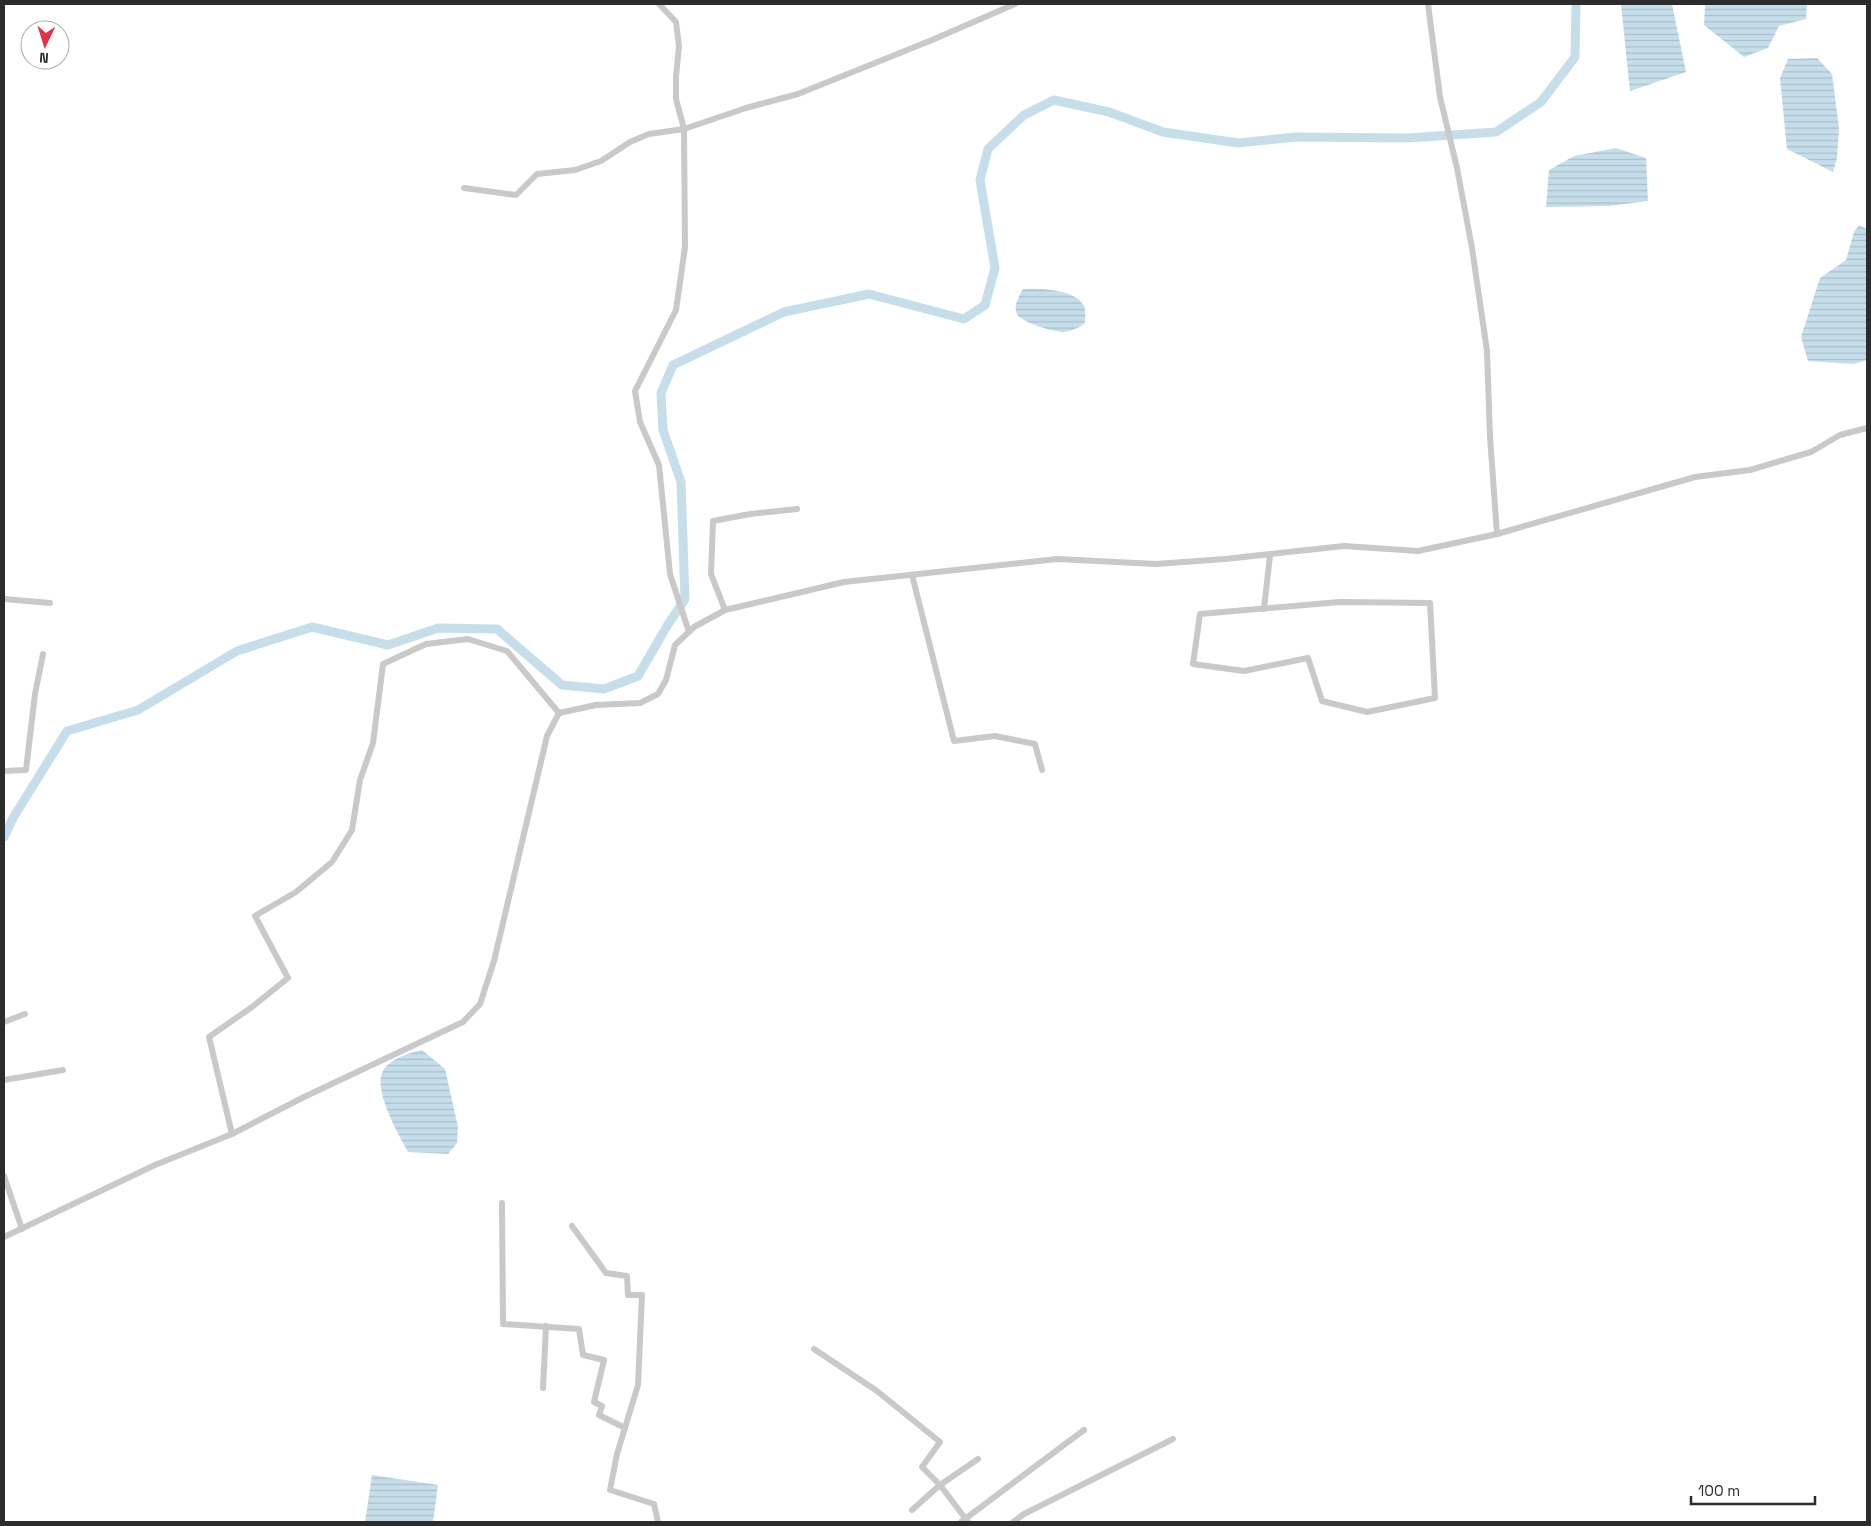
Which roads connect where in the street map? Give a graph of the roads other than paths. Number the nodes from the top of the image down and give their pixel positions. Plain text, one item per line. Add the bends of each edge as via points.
1 (659, 4) edge
2 (1015, 4) edge
3 (1428, 4) edge
4 (684, 129) junction
5 (464, 188) dead end
6 (1867, 428) edge
7 (797, 509) dead end
8 (1497, 534) junction
9 (1270, 555) junction
10 (912, 575) junction
11 (4, 599) edge
12 (50, 603) dead end
13 (1264, 608) junction
14 (725, 610) junction
15 (688, 629) junction
16 (43, 654) dead end
17 (559, 714) junction
18 (1042, 770) dead end
19 (4, 771) edge
20 (24, 1014) dead end
21 (4, 1022) edge
22 (63, 1070) dead end
23 (4, 1080) edge
24 (232, 1134) junction
25 (4, 1176) edge
26 (502, 1204) dead end
27 (572, 1226) dead end
28 (22, 1229) junction
29 (4, 1237) edge
30 (546, 1326) junction
31 (814, 1349) dead end
32 (542, 1388) dead end
33 (625, 1428) junction
34 (1084, 1430) dead end
35 (1173, 1439) dead end
36 (978, 1459) dead end
37 (940, 1485) junction
38 (912, 1510) dead end
39 (965, 1521) edge
40 (658, 1522) edge
41 (1014, 1522) edge

1 - 4 street via 676,22 679,46 676,99
2 - 4 street via 798,94
3 - 8 street via 1443,108 1472,248 1487,351
4 - 5 street via 649,134 630,142 602,161 575,170 538,174 516,195
4 - 15 street via 685,248 676,310 634,391 640,422 659,465 670,574
6 - 8 street via 1840,435 1811,452 1785,460 1750,470 1694,477
7 - 14 street via 713,521 711,574
8 - 9 street via 1418,551 1344,546
9 - 10 street via 1156,564 1057,559
9 - 13 street
10 - 14 street via 844,582
10 - 18 street via 954,740 995,736 1035,744
11 - 12 street
13 - 13 street via 1200,614 1193,664 1244,671 1308,658 1322,701 1367,712 1435,698 1430,603 1340,602
14 - 15 street
15 - 17 street via 675,645 666,680 658,694 640,703 596,705
16 - 19 street via 26,770
17 - 24 street via 547,736 494,961 480,1004 463,1022
17 - 24 street via 506,651 468,639 426,644 383,664 373,743 360,780 352,830 332,862 296,892 255,916 288,978 209,1037
20 - 21 street
22 - 23 street
24 - 28 street via 155,1165
25 - 28 street
26 - 30 street via 503,1324
27 - 33 street via 606,1273 627,1276 628,1295 642,1296 638,1385
28 - 29 street
30 - 32 street
30 - 33 street via 579,1329 583,1355 604,1360 594,1402 602,1406 599,1415
31 - 37 street via 877,1391 940,1442 922,1467
33 - 40 street via 610,1490 654,1504
34 - 39 street
35 - 41 street
36 - 37 street
37 - 38 street
37 - 39 street

